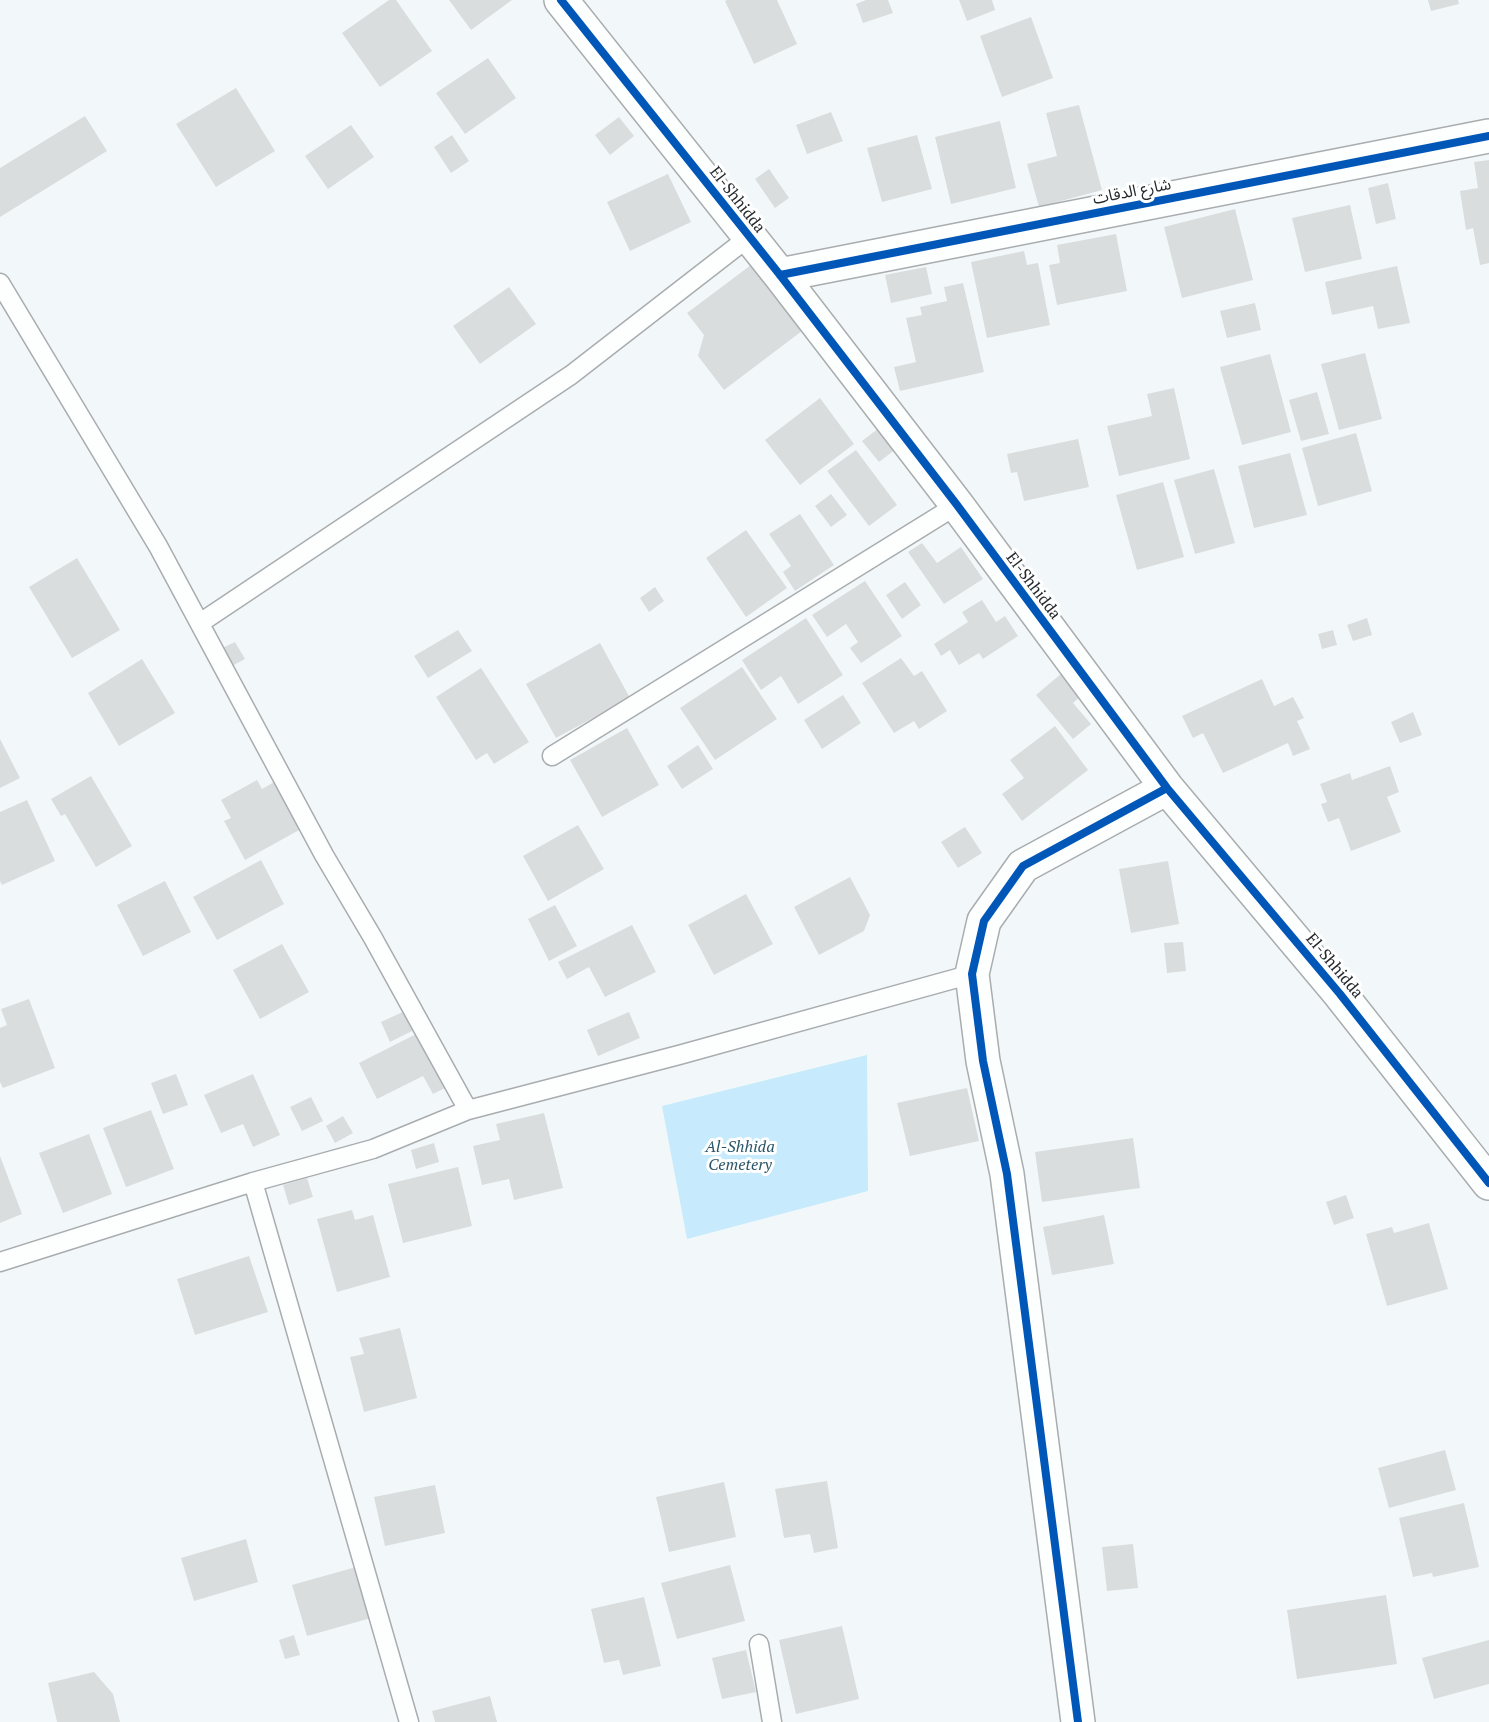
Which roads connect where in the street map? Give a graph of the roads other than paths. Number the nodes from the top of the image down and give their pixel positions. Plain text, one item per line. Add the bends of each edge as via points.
1 (561, 0) edge
2 (1489, 136) edge
3 (749, 237) junction
4 (780, 275) junction
5 (0, 283) edge
6 (957, 505) junction
7 (200, 623) junction
8 (552, 756) dead end
9 (1167, 788) junction
10 (972, 974) junction
11 (468, 1110) junction
12 (253, 1182) junction
13 (1489, 1183) edge
14 (0, 1262) edge
15 (759, 1644) dead end
16 (409, 1722) edge
17 (772, 1722) edge
18 (1078, 1722) edge

1 - 3 street, El-Shhidda
2 - 4 street, شارع الدقات
3 - 4 street, El-Shhidda
3 - 7 lane via 571,375
4 - 6 street, El-Shhidda
5 - 7 lane
6 - 8 lane
6 - 9 street, El-Shhidda
7 - 11 lane via 324,855
9 - 10 street via 1023,866 984,921
9 - 13 street, El-Shhidda via 1340,994
10 - 11 lane
10 - 18 street via 983,1062 1007,1173
11 - 12 lane via 373,1149
12 - 14 lane
12 - 16 lane
15 - 17 lane

